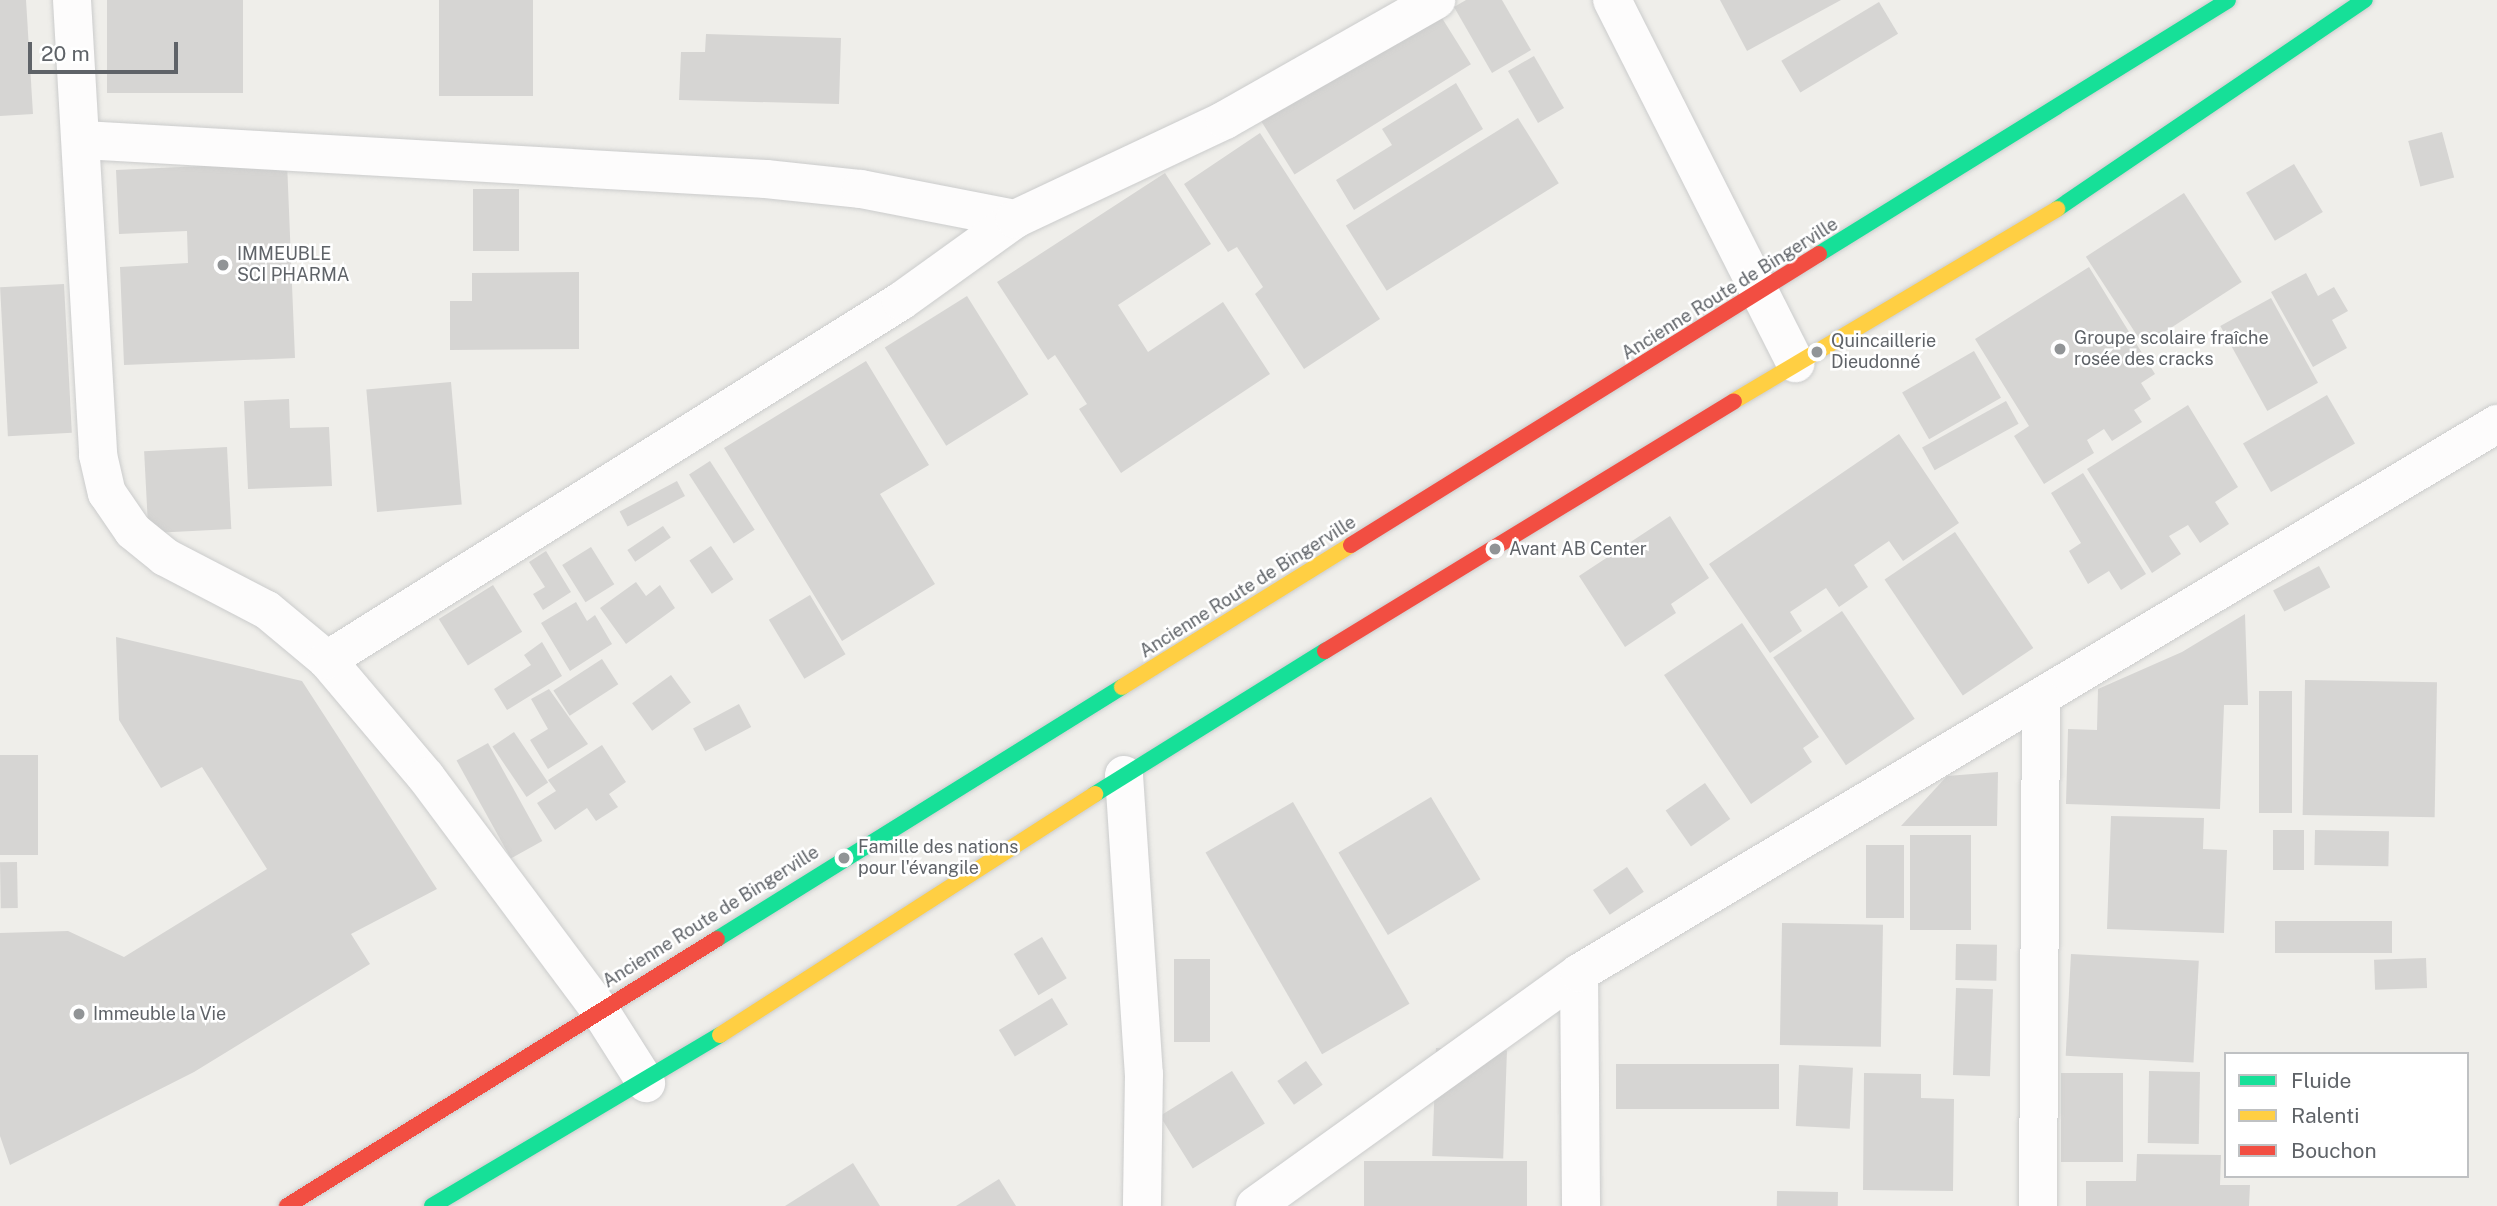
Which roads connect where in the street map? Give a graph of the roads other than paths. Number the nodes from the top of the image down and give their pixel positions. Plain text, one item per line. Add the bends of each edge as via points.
1 (72, 0) edge
2 (1436, 0) edge
3 (1612, 0) edge
4 (2228, 0) edge
5 (2365, 0) edge
6 (83, 140) junction
7 (1015, 219) junction
8 (1761, 293) junction
9 (1794, 363) junction
10 (2497, 424) edge
11 (327, 660) junction
12 (2041, 699) junction
13 (1125, 775) junction
14 (1579, 973) junction
15 (599, 1009) junction
16 (646, 1083) junction
17 (287, 1206) edge
18 (432, 1206) edge
19 (1142, 1206) edge
20 (1255, 1206) edge
21 (1581, 1206) edge
22 (2038, 1206) edge

1 - 6 street
2 - 7 street via 1225,120
3 - 8 street
4 - 8 street, Ancienne Route de Bingerville
5 - 9 street via 2027,229
6 - 7 street via 766,179 861,189
6 - 11 street via 98,455 107,494 133,531 164,557 267,610
7 - 11 street via 901,301
8 - 9 street
8 - 15 street, Ancienne Route de Bingerville
9 - 13 street
10 - 12 street
11 - 15 street via 426,777
12 - 14 street
12 - 22 street
13 - 16 street
13 - 19 street via 1144,1074
14 - 20 street
14 - 21 street
15 - 16 street
15 - 17 street, Ancienne Route de Bingerville
16 - 18 street

